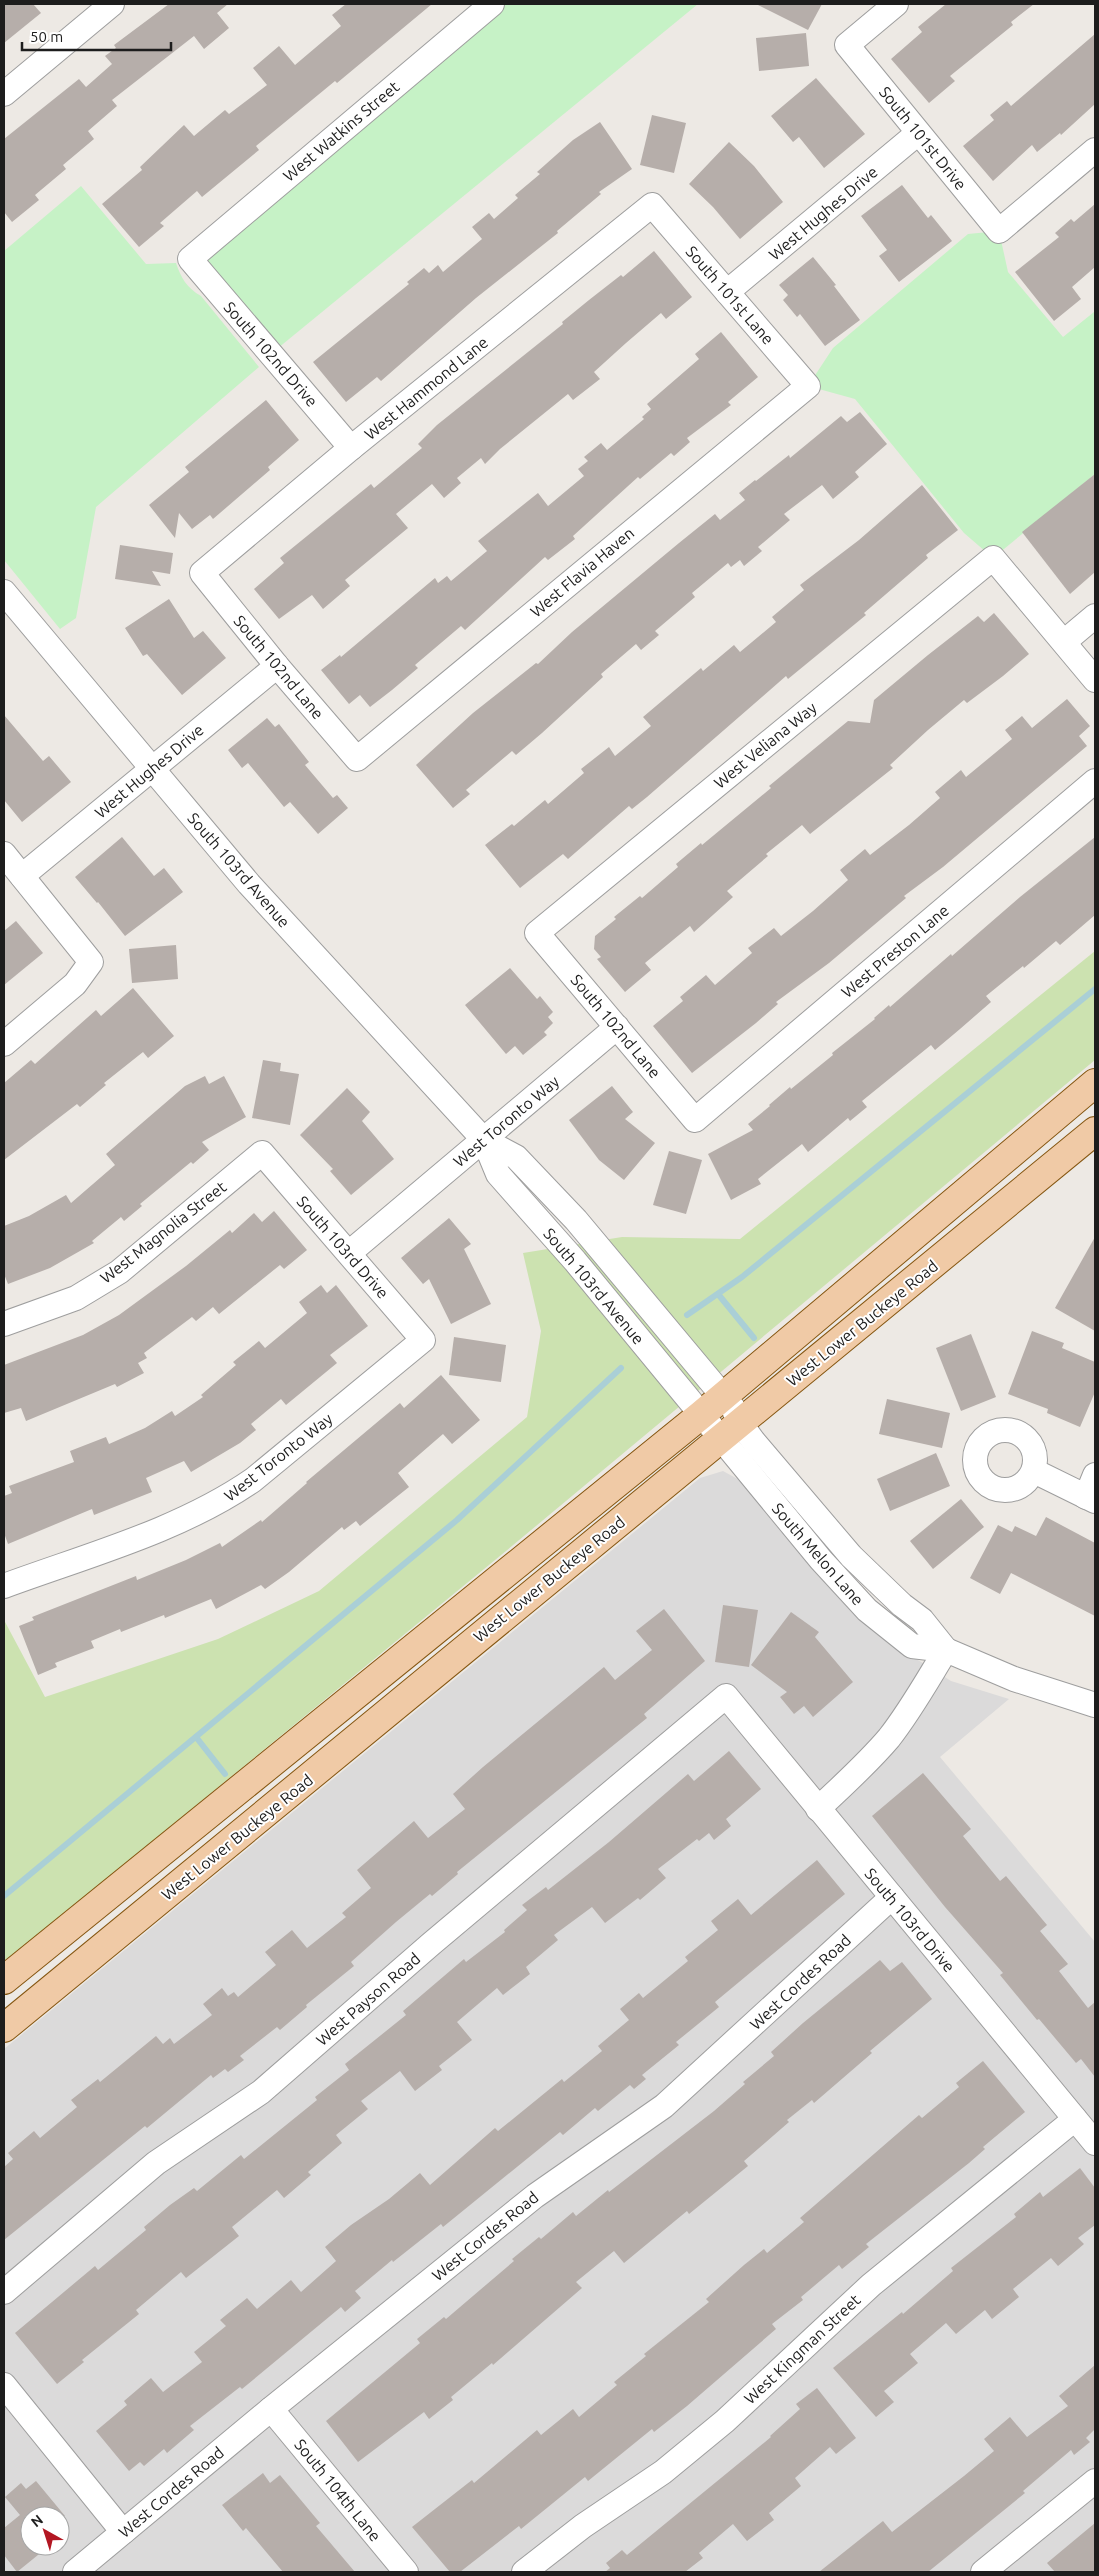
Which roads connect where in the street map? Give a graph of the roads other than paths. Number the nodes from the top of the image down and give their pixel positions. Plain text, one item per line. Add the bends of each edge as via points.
1 (112, 4) edge
2 (492, 4) edge
3 (896, 4) edge
4 (4, 94) edge
5 (918, 133) junction
6 (1095, 150) edge
7 (652, 205) joint
8 (190, 259) joint
9 (727, 292) junction
10 (808, 386) joint
11 (351, 448) junction
12 (202, 573) joint
13 (4, 592) edge
14 (1095, 616) edge
15 (1064, 642) junction
16 (277, 666) junction
17 (1095, 680) edge
18 (356, 759) joint
19 (153, 769) junction
20 (1095, 782) edge
21 (4, 854) edge
22 (22, 876) junction
23 (537, 933) joint
24 (617, 1027) junction
25 (4, 1044) edge
26 (1095, 1083) edge
27 (695, 1120) joint
28 (1095, 1131) edge
29 (484, 1140) junction
30 (262, 1153) joint
31 (349, 1253) junction
32 (4, 1324) edge
33 (423, 1340) joint
34 (721, 1418) junction
35 (1034, 1471) dead end
36 (1095, 1475) edge
37 (1091, 1499) edge
38 (4, 1586) edge
39 (946, 1650) junction
40 (726, 1696) joint
41 (1095, 1705) edge
42 (818, 1809) junction
43 (892, 1897) junction
44 (4, 1980) edge
45 (4, 2028) edge
46 (1075, 2119) junction
47 (1095, 2143) edge
48 (4, 2292) edge
49 (4, 2385) edge
50 (271, 2408) junction
51 (1095, 2481) edge
52 (123, 2532) junction
53 (990, 2570) edge
54 (75, 2572) edge
55 (406, 2572) edge
56 (524, 2572) edge

1 - 4 street
2 - 8 street, West Watkins Street
3 - 5 street, South 101st Drive via 847,45
5 - 6 street, South 101st Drive via 999,231
5 - 9 street, West Hughes Drive
7 - 9 street, South 101st Lane
7 - 11 street, West Hammond Lane
8 - 11 street, South 102nd Drive
9 - 10 street, South 101st Lane
10 - 18 street, West Flavia Haven
11 - 12 street, West Hammond Lane
12 - 16 street, South 102nd Lane
13 - 19 street, South 103rd Avenue
14 - 15 street
15 - 17 street
15 - 23 street, West Veliana Way via 993,558
16 - 18 street, South 102nd Lane
16 - 19 street, West Hughes Drive
19 - 22 street, West Hughes Drive
19 - 29 street, South 103rd Avenue via 249,884
20 - 27 street, West Preston Lane
21 - 22 street
22 - 25 street via 91,962 75,984
23 - 24 street, South 102nd Lane
24 - 27 street, South 102nd Lane
24 - 29 street, West Toronto Way
26 - 34 main road, West Lower Buckeye Road
28 - 34 main road, West Lower Buckeye Road
29 - 31 street, West Toronto Way
29 - 34 street, South 103rd Avenue via 498,1174
30 - 31 street, South 103rd Drive
30 - 32 street, West Magnolia Street via 119,1272 76,1298
31 - 33 street, South 103rd Drive
33 - 38 street, West Toronto Way via 227,1498 179,1522
34 - 39 street, South Melon Lane via 851,1556 922,1620
34 - 44 main road, West Lower Buckeye Road
34 - 45 main road, West Lower Buckeye Road
35 - 37 street
36 - 37 street
39 - 41 street, South Melon Lane via 1014,1679
39 - 42 street via 888,1738 864,1766
40 - 42 street, South 103rd Drive
40 - 48 street, West Payson Road via 430,1944 262,2092 156,2163
42 - 43 street, South 103rd Drive
43 - 46 street, South 103rd Drive
43 - 50 street, West Cordes Road via 664,2106 535,2196
46 - 47 street, South 103rd Drive
46 - 56 street, West Kingman Street via 871,2284 725,2421 663,2472 583,2526
49 - 52 street
50 - 52 street, West Cordes Road
50 - 55 street, South 104th Lane
51 - 53 street
52 - 54 street, West Cordes Road

